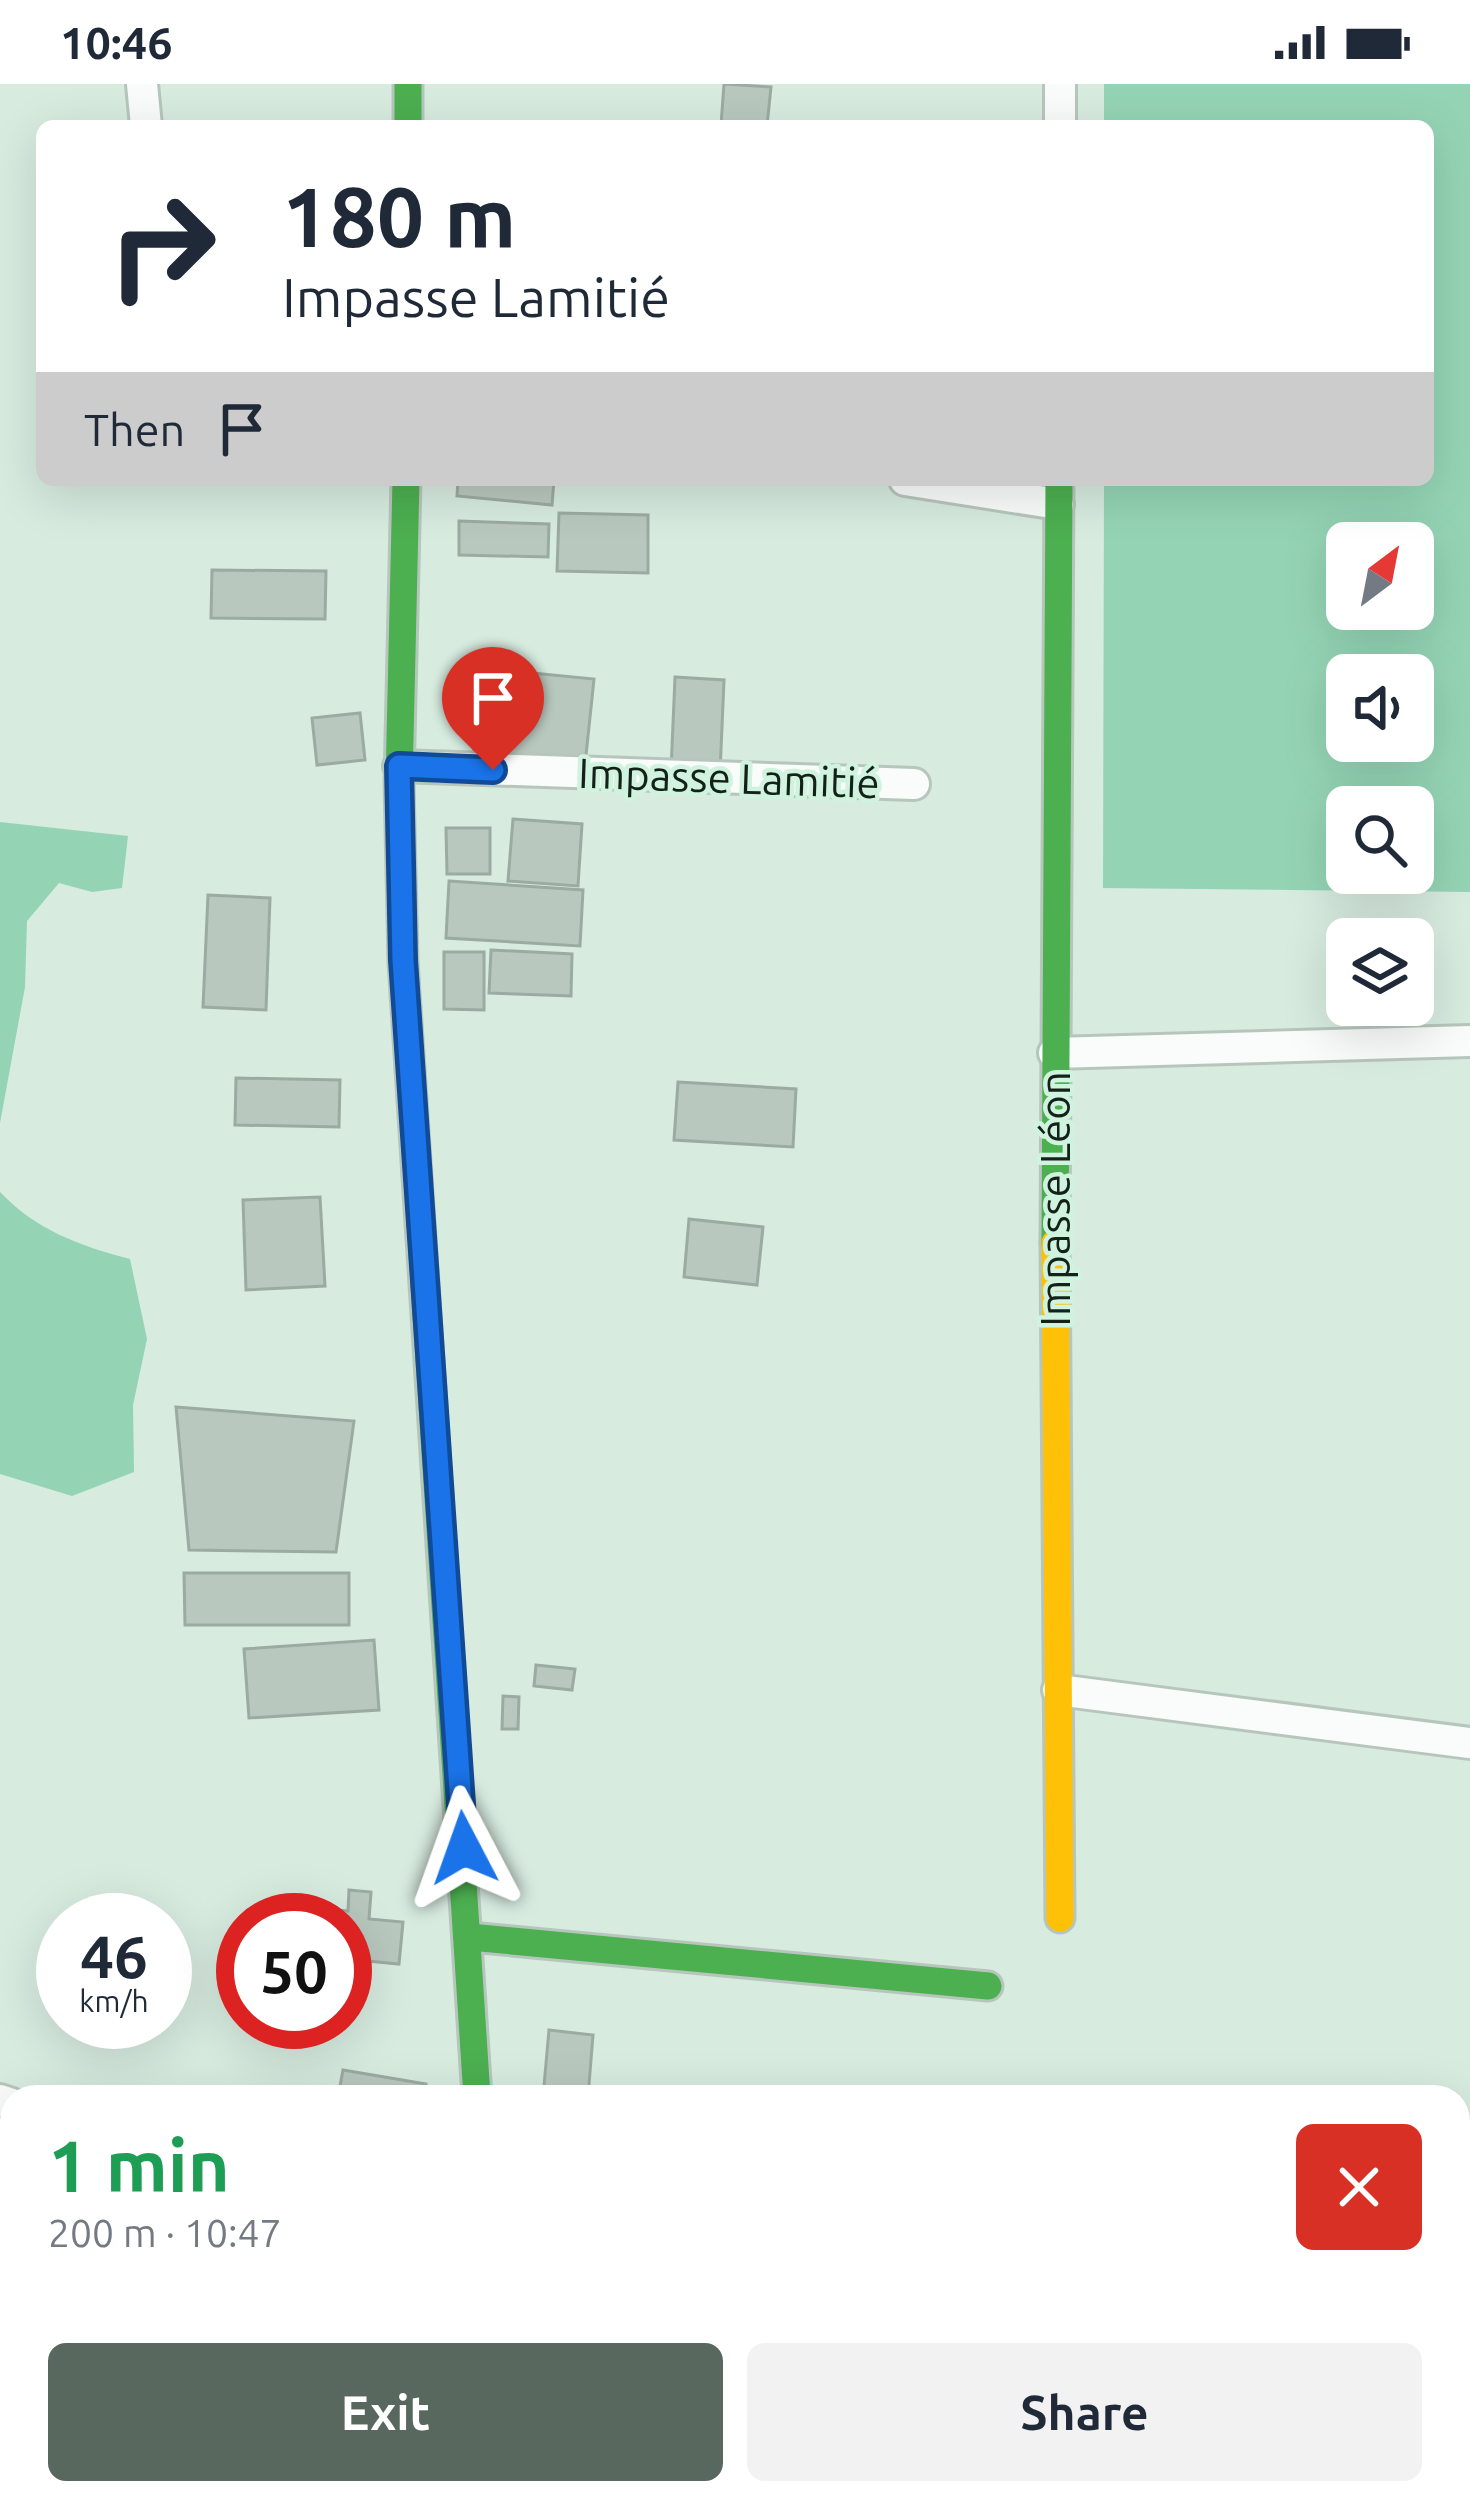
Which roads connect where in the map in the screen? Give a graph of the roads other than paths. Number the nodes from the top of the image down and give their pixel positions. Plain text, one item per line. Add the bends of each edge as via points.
1 (142, 84) edge
2 (408, 84) edge
3 (1060, 84) edge
4 (145, 120) edge
5 (408, 120) edge
6 (1060, 120) edge
7 (406, 486) edge
8 (981, 486) edge
9 (1058, 492) edge
10 (399, 766) junction
11 (914, 784) dead end
12 (1470, 1041) edge
13 (1054, 1053) junction
14 (1058, 1690) junction
15 (1470, 1743) edge
16 (1060, 1918) dead end
17 (470, 1937) junction
18 (988, 1986) dead end
19 (476, 2085) edge

1 - 4 street
2 - 5 street
3 - 6 street
7 - 10 street
8 - 9 street
9 - 13 street, Impasse Léon
10 - 11 street, Impasse Lamitié
10 - 17 street via 403,960
12 - 13 street
13 - 14 street, Impasse Léon
14 - 15 street
14 - 16 street, Impasse Léon
17 - 18 street
17 - 19 street

